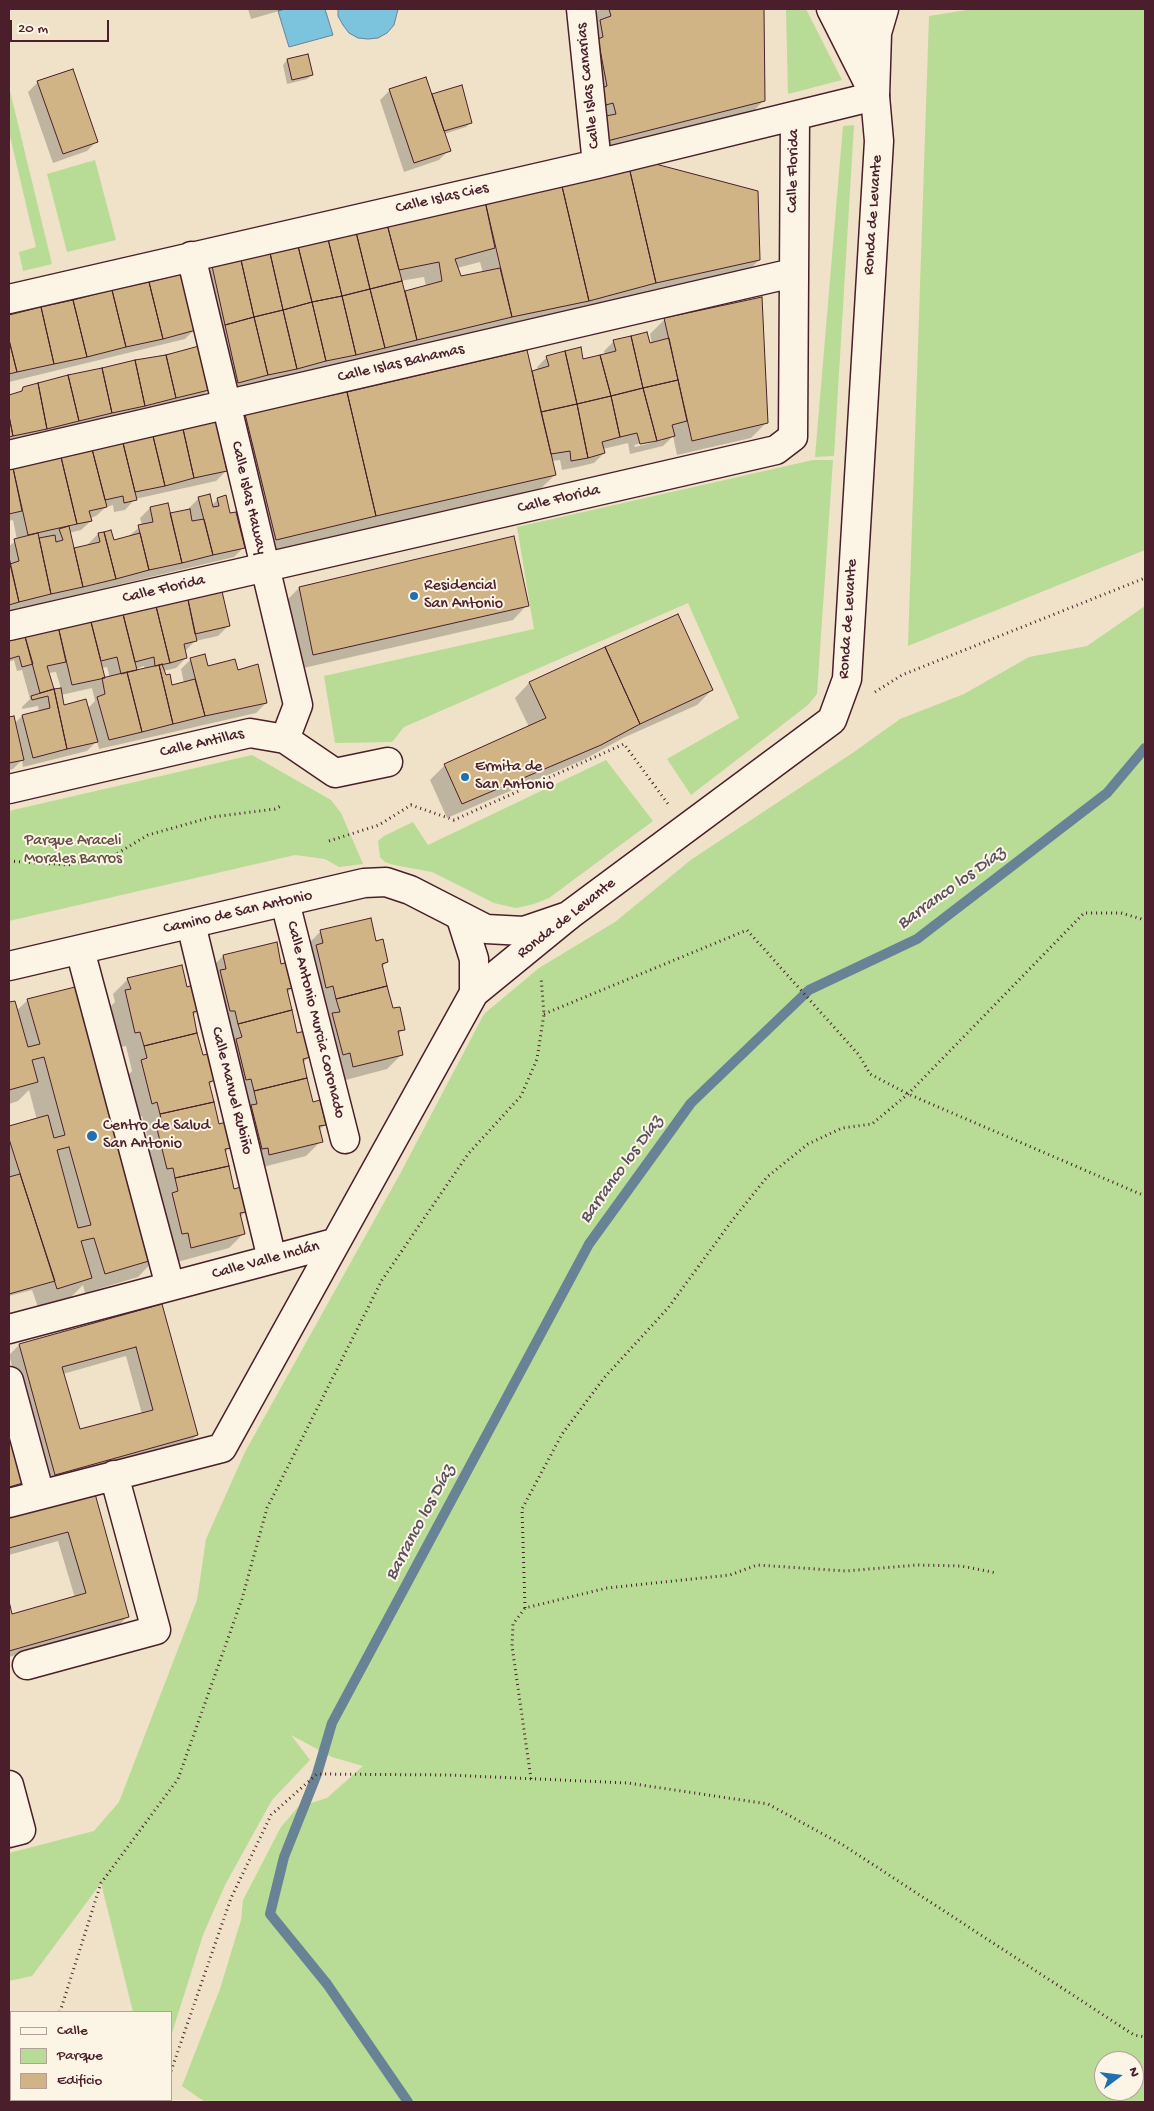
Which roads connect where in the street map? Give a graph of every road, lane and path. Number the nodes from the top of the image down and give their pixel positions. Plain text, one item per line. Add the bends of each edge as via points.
1 (581, 9) edge
2 (831, 9) edge
3 (859, 9) edge
4 (884, 9) edge
5 (877, 59) junction
6 (875, 96) junction
7 (795, 116) junction
8 (596, 164) junction
9 (191, 256) junction
10 (793, 273) junction
11 (9, 299) edge
12 (226, 404) junction
13 (9, 455) edge
14 (265, 567) junction
15 (1145, 578) edge
16 (9, 626) edge
17 (871, 695) dead end
18 (285, 739) junction
19 (388, 762) dead end
20 (9, 789) edge
21 (281, 806) dead end
22 (686, 829) junction
23 (328, 841) dead end
24 (9, 861) edge
25 (284, 902) junction
26 (568, 916) junction
27 (461, 918) junction
28 (1145, 920) edge
29 (191, 924) junction
30 (538, 941) junction
31 (80, 950) junction
32 (9, 966) edge
33 (474, 993) junction
34 (544, 1014) junction
35 (908, 1094) junction
36 (345, 1139) dead end
37 (1145, 1196) edge
38 (334, 1243) junction
39 (272, 1259) junction
40 (170, 1286) junction
41 (9, 1329) edge
42 (9, 1381) edge
43 (114, 1474) junction
44 (40, 1495) junction
45 (9, 1503) edge
46 (997, 1573) dead end
47 (525, 1608) junction
48 (27, 1664) dead end
49 (532, 1779) junction
50 (9, 1786) edge
51 (9, 1833) edge
52 (60, 2011) edge
53 (1145, 2037) edge
54 (172, 2069) edge

1 - 8 street, Calle Islas Canarias
2 - 6 street
3 - 5 street
4 - 5 street via 878,33
5 - 6 street
6 - 7 street, Calle Islas Cies
6 - 22 street, Ronda de Levante via 879,141 847,679 832,720
7 - 8 street, Calle Islas Cies
7 - 10 street, Calle Florida
8 - 9 street, Calle Islas Cies
9 - 11 street, Calle Islas Cies
9 - 12 street, Calle Islas Haway
10 - 12 street, Calle Islas Bahamas
10 - 14 street, Calle Florida via 793,436 776,450
12 - 13 street, Calle Islas Bahamas
12 - 14 street, Calle Islas Haway
14 - 16 street, Calle Florida
14 - 18 street, Calle Islas Haway via 298,705
15 - 17 path via 902,675
18 - 19 street, Calle Antillas via 335,773
18 - 20 street, Calle Antillas via 250,733
21 - 24 path via 212,816 148,835 113,856 68,865
22 - 23 path via 624,744 454,820 411,805 379,825
22 - 26 street, Ronda de Levante
25 - 27 street, Camino de San Antonio via 364,883 386,882 410,890
25 - 29 street, Camino de San Antonio
25 - 36 street, Calle Antonio Murcia Coronado
26 - 27 street, Camino de San Antonio via 524,931 486,929
26 - 30 street, Ronda de Levante
27 - 33 street via 474,959
28 - 35 path via 1121,913 1084,914
29 - 31 street, Camino de San Antonio
29 - 39 street, Calle Manuel Rubiño
30 - 33 street, Ronda de Levante
30 - 34 path
31 - 32 street, Camino de San Antonio
31 - 40 street
33 - 38 street, Calle Valle Inclán
34 - 35 path via 747,930 859,1056 870,1074
34 - 52 path via 537,1059 521,1096 468,1154 382,1280 267,1508 242,1599 178,1779 102,1882
35 - 37 path
35 - 47 path via 872,1124 842,1128 808,1144 767,1177 668,1308 604,1378 562,1434 522,1508
38 - 39 street, Calle Valle Inclán
38 - 43 street via 222,1448
39 - 40 street, Calle Valle Inclán
40 - 41 street, Calle Valle Inclán
42 - 44 street
43 - 44 street
43 - 48 street via 156,1630
44 - 45 street
46 - 47 path via 961,1566 917,1565 846,1572 757,1565 730,1575 607,1588
47 - 49 path via 513,1624 512,1646
49 - 53 path via 628,1783 768,1804 843,1845 1134,2035
49 - 54 path via 318,1774 270,1815 231,1898
50 - 51 street via 21,1830

